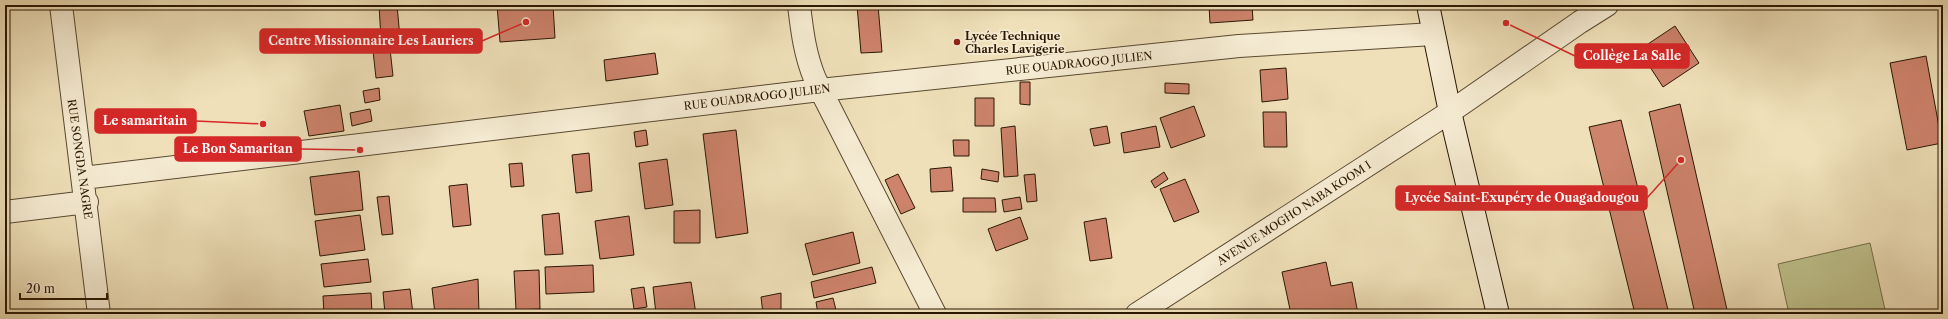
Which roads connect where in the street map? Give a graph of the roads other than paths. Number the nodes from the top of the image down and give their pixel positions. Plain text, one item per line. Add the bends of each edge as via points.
1 (61, 5) edge
2 (799, 5) edge
3 (1428, 5) edge
4 (1607, 5) edge
5 (1433, 34) junction
6 (820, 90) junction
7 (1450, 112) junction
8 (83, 178) junction
9 (87, 202) junction
10 (5, 212) edge
11 (99, 314) edge
12 (935, 314) edge
13 (1138, 314) edge
14 (1498, 314) edge

1 - 8 street, RUE SONGDA NAGRE
2 - 6 street via 803,38 810,66
3 - 5 street
4 - 7 street, AVENUE MOGHO NABA KOOM I
5 - 6 street, RUE OUADRAOGO JULIEN via 1239,46
5 - 7 street
6 - 8 street, RUE OUADRAOGO JULIEN
6 - 12 street
7 - 13 street, AVENUE MOGHO NABA KOOM I
7 - 14 street
8 - 9 street, RUE SONGDA NAGRE
9 - 10 street
9 - 11 street, RUE SONGDA NAGRE

